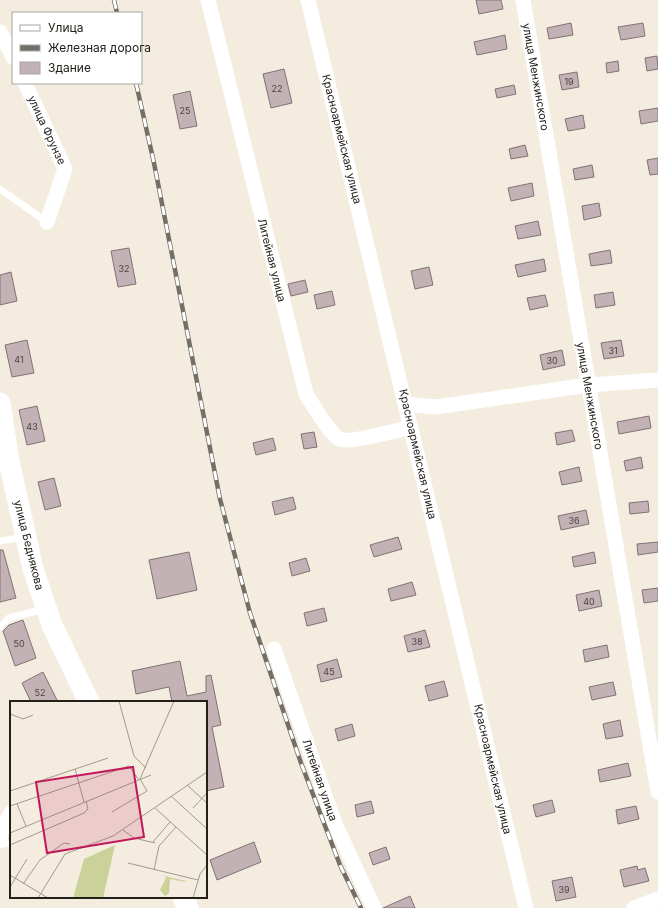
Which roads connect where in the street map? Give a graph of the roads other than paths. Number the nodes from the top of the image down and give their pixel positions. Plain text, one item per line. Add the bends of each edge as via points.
1 (208, 0) edge
2 (308, 0) edge
3 (523, 0) edge
4 (0, 32) edge
5 (12, 55) edge
6 (25, 84) edge
7 (0, 189) edge
8 (47, 222) joint
9 (658, 380) edge
10 (588, 385) junction
11 (0, 403) edge
12 (406, 404) junction
13 (411, 427) junction
14 (26, 537) junction
15 (0, 541) edge
16 (46, 608) junction
17 (0, 627) edge
18 (274, 649) dead end
19 (89, 701) edge
20 (658, 792) edge
21 (10, 815) edge
22 (0, 836) edge
23 (10, 844) edge
24 (183, 898) edge
25 (658, 899) edge
26 (188, 908) edge
27 (374, 908) edge
28 (526, 908) edge
29 (634, 908) edge

1 - 13 street, Литейная улица via 306,394 331,431 340,439 350,440
2 - 12 street, Красноармейская улица
3 - 10 street, улица Менжинского
4 - 5 street
6 - 8 street, улица Фрунзе via 65,169
7 - 8 lane
9 - 10 street
10 - 12 street via 436,407
10 - 20 street, улица Менжинского
11 - 14 street, улица Беднякова via 9,461
12 - 13 street, Красноармейская улица
13 - 28 street, Красноармейская улица
14 - 15 lane
14 - 16 street, улица Беднякова
16 - 17 lane via 9,618
16 - 19 street, улица Беднякова
18 - 27 street, Литейная улица via 335,824
21 - 22 street
22 - 23 lane
24 - 26 street
25 - 29 street

